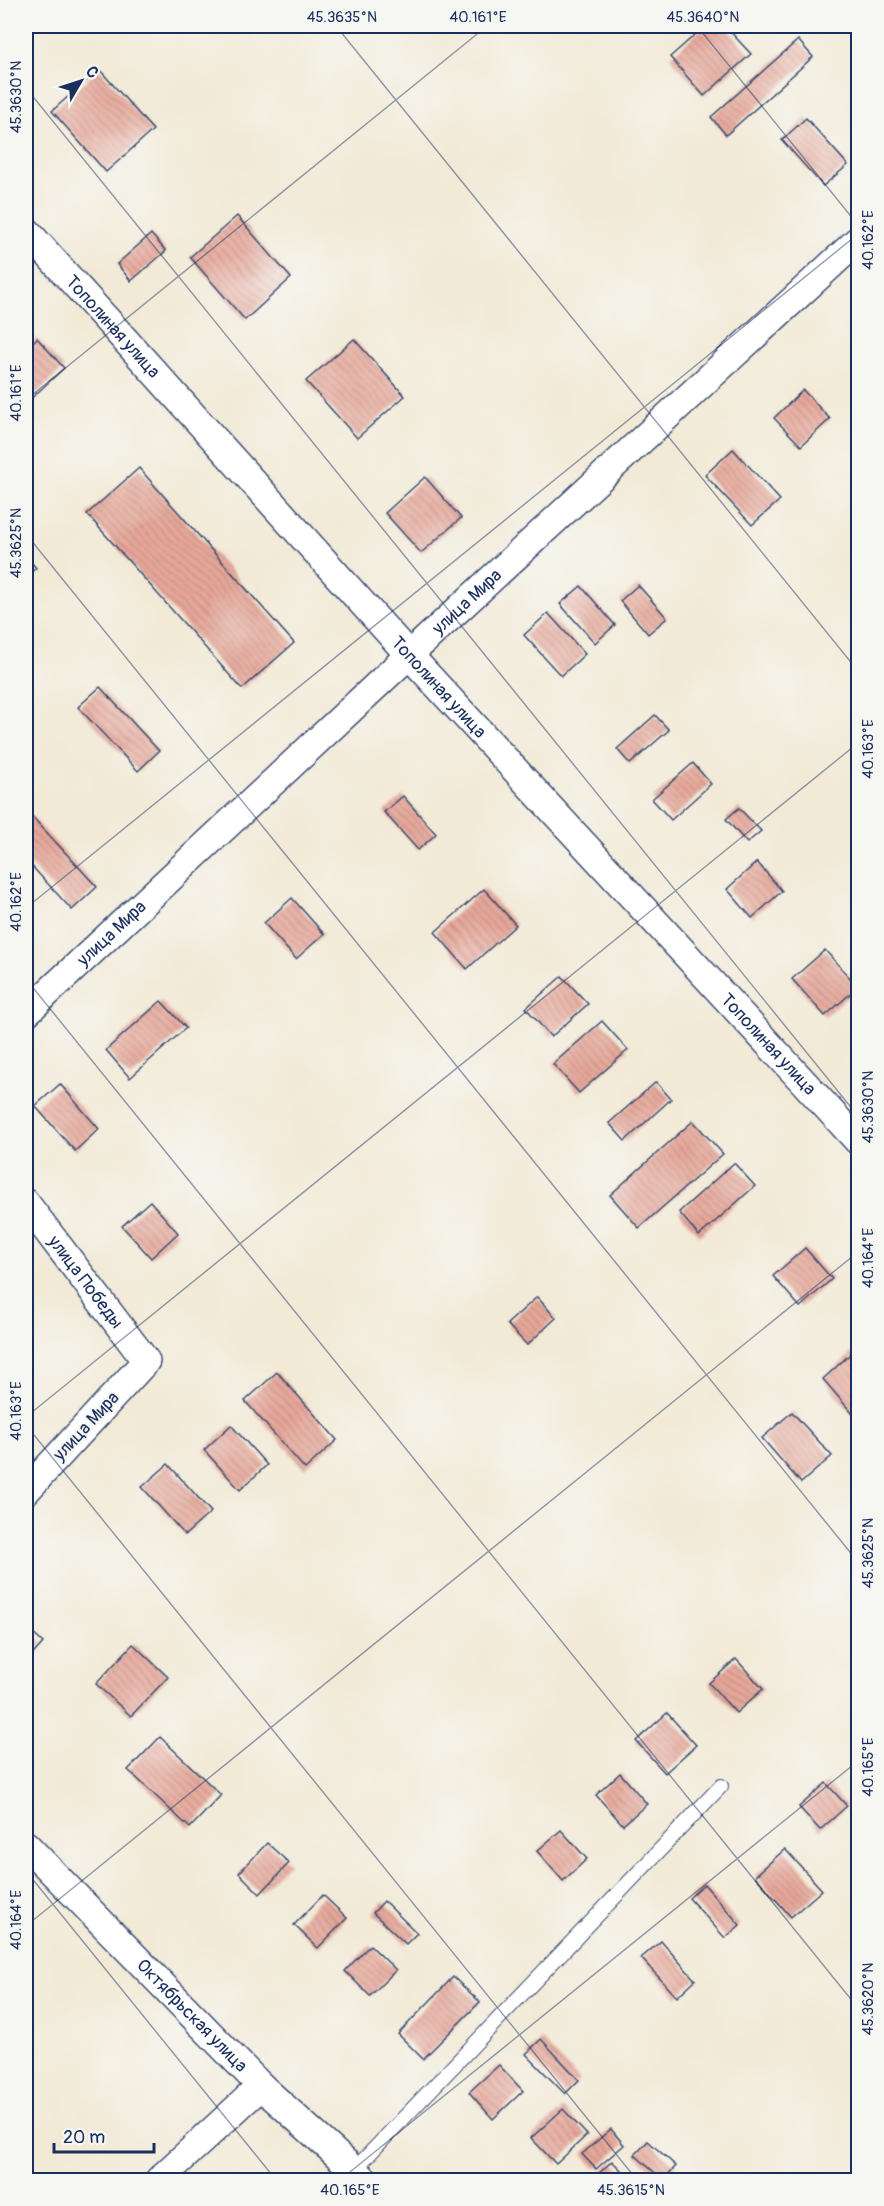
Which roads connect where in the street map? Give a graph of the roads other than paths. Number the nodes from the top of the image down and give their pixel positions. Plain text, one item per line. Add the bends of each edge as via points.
1 (26, 230) edge
2 (858, 240) edge
3 (409, 655) junction
4 (26, 1013) edge
5 (858, 1141) edge
6 (26, 1203) edge
7 (146, 1361) joint
8 (26, 1491) edge
9 (721, 1786) dead end
10 (26, 1845) edge
11 (261, 2086) junction
12 (360, 2175) edge
13 (159, 2181) edge

1 - 3 street, Тополиная улица
2 - 3 street, улица Мира
3 - 4 street, улица Мира
3 - 5 street, Тополиная улица
6 - 7 street, улица Победы
7 - 8 street, улица Мира
9 - 12 lane
10 - 11 street, Октябрьская улица
11 - 12 street, Октябрьская улица
11 - 13 street

